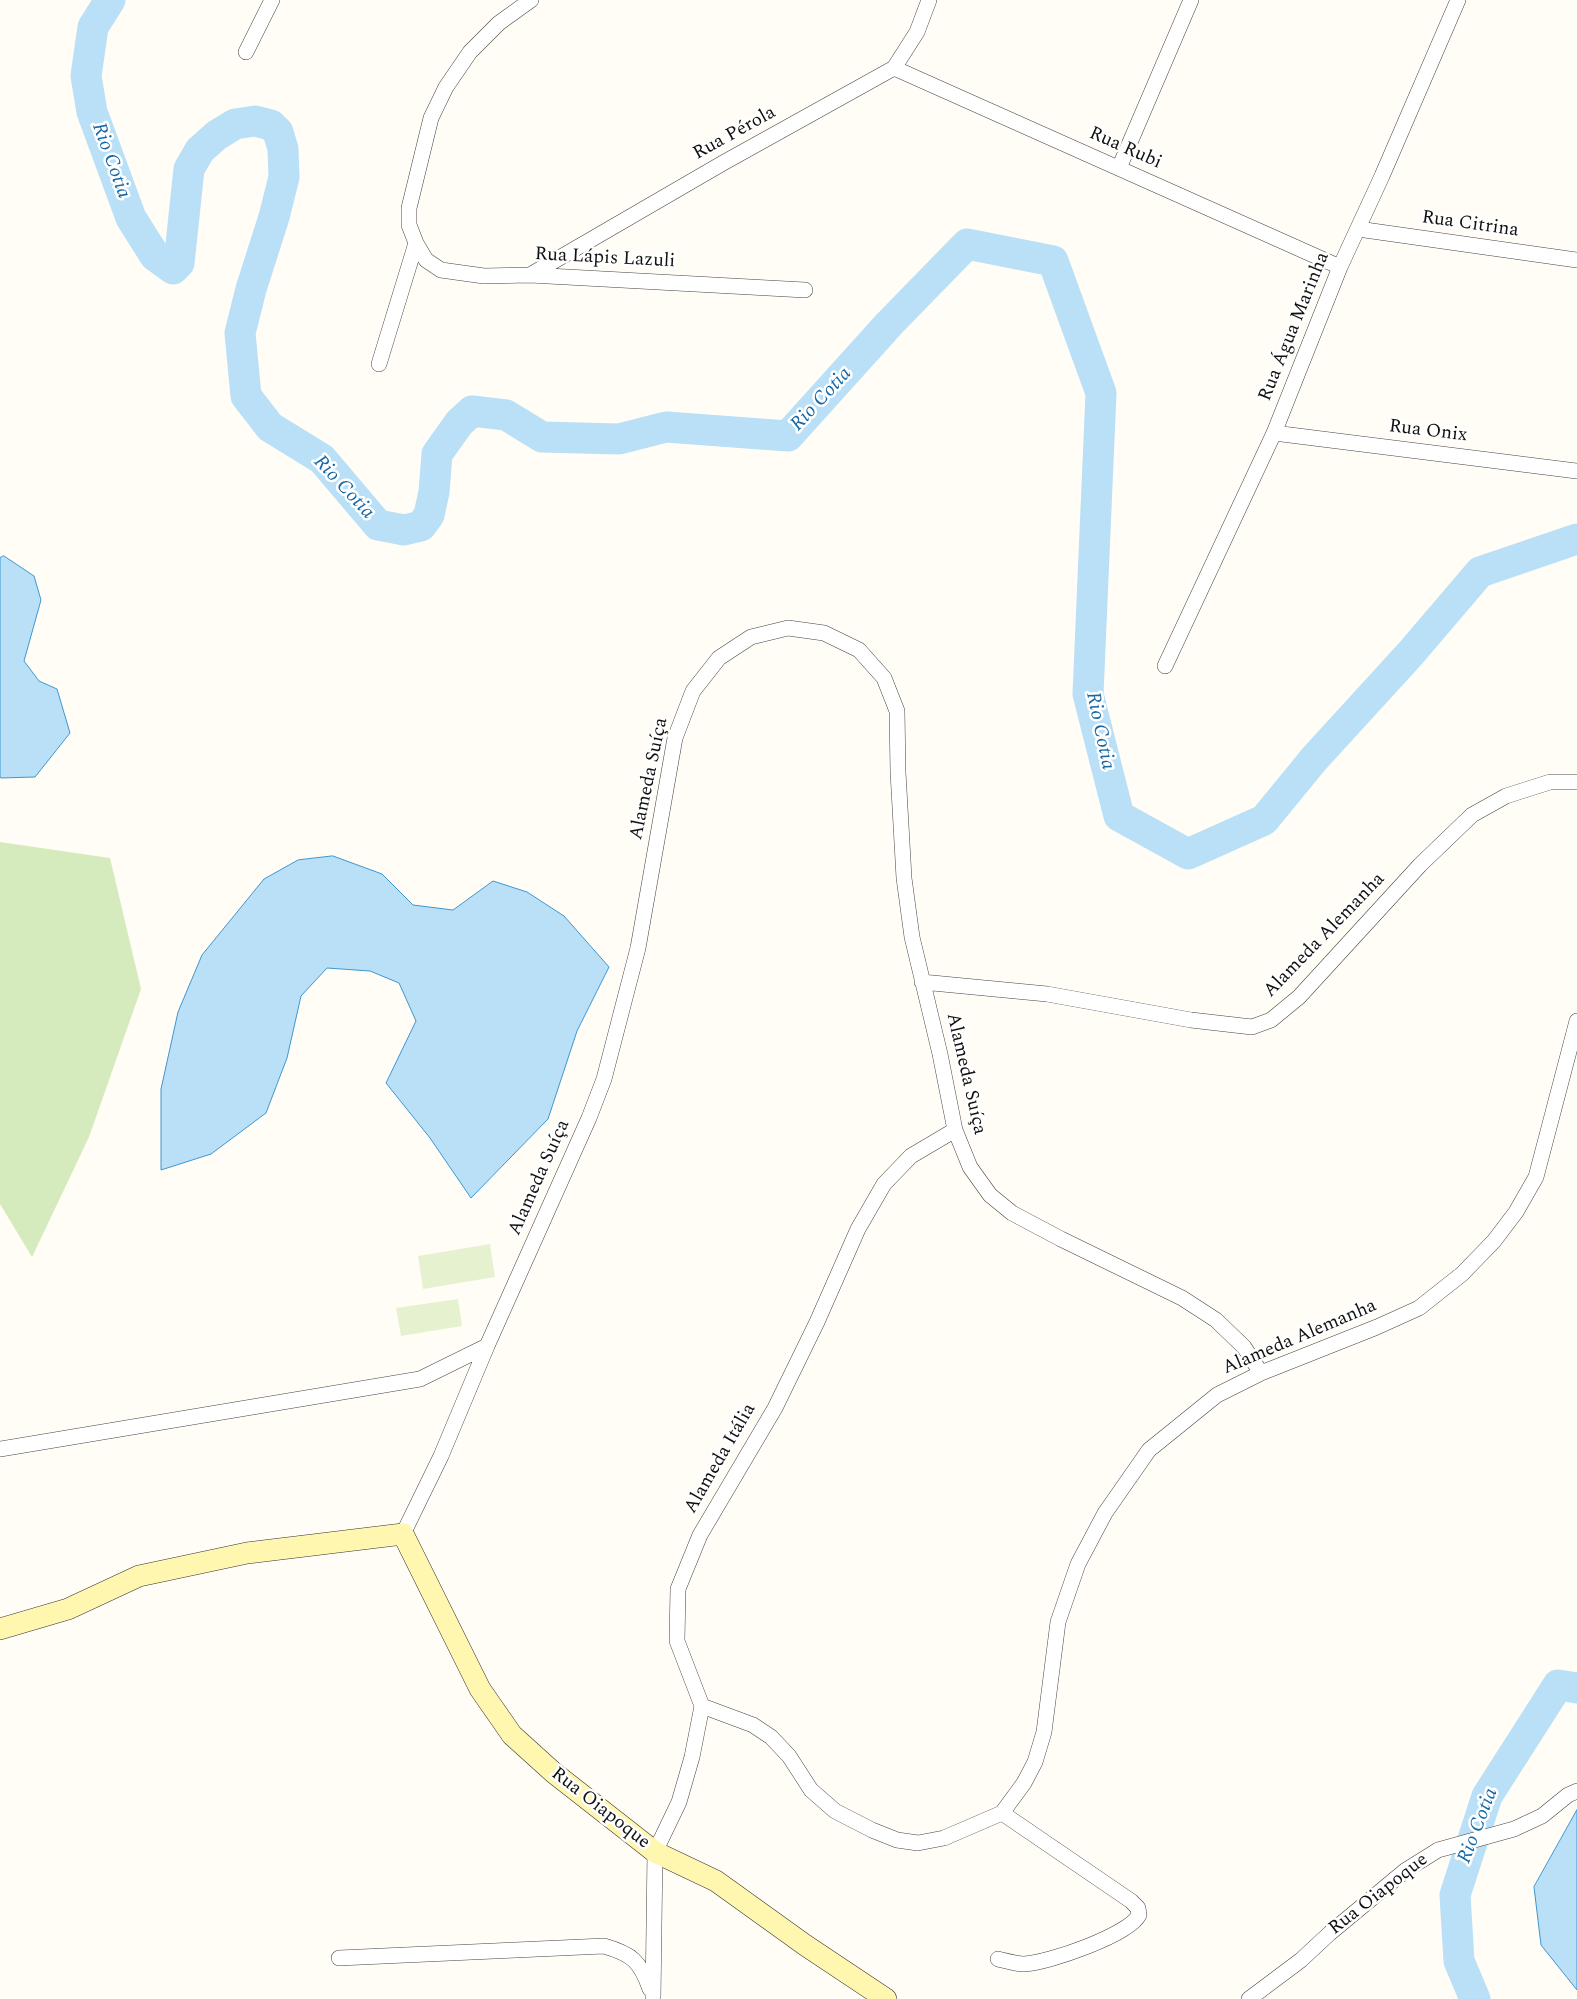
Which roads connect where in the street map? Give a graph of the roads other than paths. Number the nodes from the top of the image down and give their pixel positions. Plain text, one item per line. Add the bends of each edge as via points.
1 (272, 0) edge
2 (530, 0) edge
3 (929, 0) edge
4 (1191, 0) edge
5 (1458, 0) edge
6 (246, 52) dead end
7 (894, 68) junction
8 (1119, 168) junction
9 (1358, 229) junction
10 (416, 243) junction
11 (1577, 260) edge
12 (1340, 267) junction
13 (530, 275) junction
14 (805, 290) dead end
15 (380, 364) dead end
16 (1274, 433) junction
17 (1577, 471) edge
18 (1165, 666) dead end
19 (1577, 782) edge
20 (922, 982) junction
21 (1577, 1021) edge
22 (955, 1130) junction
23 (487, 1346) junction
24 (1261, 1373) junction
25 (0, 1449) edge
26 (403, 1534) junction
27 (0, 1629) edge
28 (702, 1706) junction
29 (1577, 1791) edge
30 (1002, 1813) junction
31 (654, 1852) junction
32 (340, 1958) dead end
33 (998, 1959) dead end
34 (652, 1998) edge
35 (886, 1999) edge
36 (1249, 1999) edge

1 - 6 street
2 - 10 street via 499,22 470,52 430,118 409,208 409,225
3 - 7 street, Rua Pérola via 917,32
4 - 8 street
5 - 9 street, Rua Água Marinha
7 - 8 street, Rua Rubi
7 - 13 street, Rua Pérola
8 - 12 street, Rua Rubi
9 - 11 street, Rua Citrina
9 - 12 street, Rua Água Marinha
10 - 13 street, Rua Lápis Lazuli via 426,260 441,270 484,276
10 - 15 street
12 - 16 street, Rua Água Marinha
13 - 14 street, Rua Lápis Lazuli
16 - 17 street, Rua Onix
16 - 18 street, Rua Água Marinha
19 - 20 street, Alameda Alemanha via 1550,782 1506,796 1472,814 1420,865 1299,997 1271,1020 1252,1027 1191,1020 1047,994
20 - 22 street, Alameda Suíça
20 - 23 street, Alameda Suíça via 904,878 897,711 884,678 859,650 824,633 788,628 751,637 718,658 693,691 678,730 638,948 604,1080
21 - 24 street, Alameda Alemanha via 1536,1176 1516,1212 1494,1241 1462,1274 1418,1308
22 - 24 street, Alameda Suíça via 970,1167 990,1195 1012,1213 1182,1298 1216,1320 1244,1347
22 - 28 street, Alameda Itália via 911,1156 884,1184 858,1229 774,1408 700,1535 678,1589 677,1641
23 - 25 street via 420,1379
23 - 26 street, Alameda Suíça via 441,1456
24 - 30 street, Alameda Alemanha via 1217,1395 1148,1450 1105,1513 1078,1564 1058,1622 1044,1732 1035,1762
26 - 27 street via 247,1553 139,1576 68,1610
26 - 31 street, Rua Oiapoque via 480,1689 512,1735 554,1773
28 - 30 street via 753,1726 771,1737 789,1756 811,1790 835,1811 897,1840 918,1843 944,1838
28 - 31 street via 679,1802
29 - 36 street, Rua Oiapoque via 1542,1816 1514,1829 1438,1850 1406,1870
30 - 33 street via 1131,1901 1138,1908 1139,1915 1131,1926 1064,1957 1023,1964
31 - 34 street
31 - 35 street, Rua Oiapoque via 716,1881
32 - 34 street via 604,1946 624,1952 638,1962

